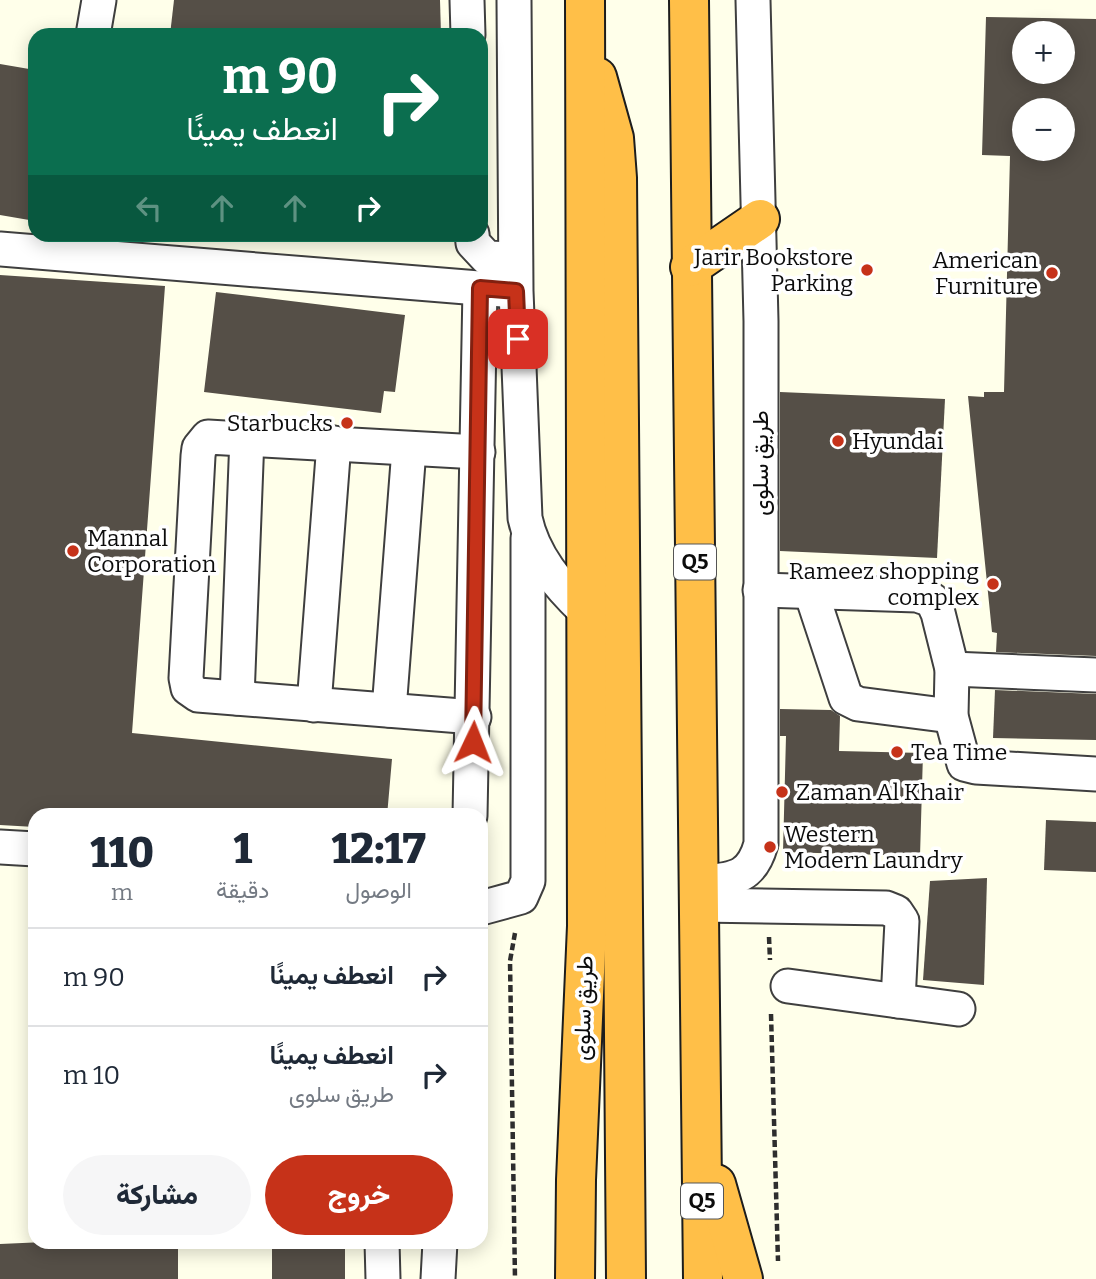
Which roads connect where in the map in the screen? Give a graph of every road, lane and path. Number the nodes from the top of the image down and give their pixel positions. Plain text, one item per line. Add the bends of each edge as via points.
1 (99, 0) edge
2 (467, 0) edge
3 (514, 0) edge
4 (585, 0) edge
5 (689, 0) edge
6 (753, 0) edge
7 (94, 28) edge
8 (468, 28) edge
9 (584, 53) junction
10 (760, 219) junction
11 (473, 242) edge
12 (0, 249) edge
13 (690, 267) junction
14 (516, 275) junction
15 (480, 288) junction
16 (478, 411) junction
17 (520, 411) junction
18 (247, 438) junction
19 (334, 443) junction
20 (409, 449) junction
21 (478, 453) junction
22 (528, 532) junction
23 (760, 590) junction
24 (811, 592) junction
25 (586, 611) junction
26 (952, 669) junction
27 (1096, 674) edge
28 (237, 698) junction
29 (314, 705) junction
30 (389, 710) junction
31 (951, 716) junction
32 (474, 717) junction
33 (1096, 774) edge
34 (470, 808) edge
35 (0, 847) edge
36 (28, 849) edge
37 (699, 894) junction
38 (521, 897) junction
39 (488, 906) edge
40 (769, 908) junction
41 (776, 984) junction
42 (898, 1001) junction
43 (958, 1009) dead end
44 (701, 1124) junction
45 (576, 1180) junction
46 (382, 1249) edge
47 (440, 1249) edge
48 (761, 1274) edge
49 (383, 1279) edge
50 (438, 1279) edge
51 (515, 1279) edge
52 (552, 1279) edge
53 (576, 1279) edge
54 (626, 1279) edge
55 (703, 1279) edge

1 - 7 street
2 - 8 street
3 - 14 street
4 - 9 highway, طريق سلوى
5 - 13 highway, Q5
6 - 10 street, طريق سلوى
9 - 25 highway, طريق سلوى
9 - 54 highway via 607,106 617,178
10 - 13 highway
10 - 23 street, طريق سلوى
11 - 14 street via 487,258
12 - 15 street
13 - 37 highway, Q5
14 - 15 street
14 - 17 street
15 - 16 street
16 - 17 street
16 - 21 street
17 - 22 street
18 - 19 street
18 - 28 street
18 - 28 street via 208,437 199,448 186,678 192,692
19 - 20 street
19 - 29 street
20 - 21 street
20 - 30 street
21 - 32 street
22 - 25 street via 554,577
22 - 38 street via 528,881
23 - 24 street
23 - 37 street, طريق سلوى via 761,844 748,871
24 - 26 street via 918,595 932,600
24 - 31 street via 846,698 858,704
25 - 45 highway, طريق سلوى via 587,926
26 - 27 street
26 - 31 street
28 - 29 street
29 - 30 street
30 - 32 street
31 - 33 street via 960,759 969,766
32 - 34 street
35 - 36 street
37 - 40 street
37 - 44 highway, Q5
38 - 39 street
38 - 51 path via 510,961
40 - 41 path
40 - 42 street via 886,908 896,912 902,921
41 - 42 street
41 - 48 path
42 - 43 street
44 - 48 highway
44 - 55 highway, Q5
45 - 52 highway
45 - 53 highway, طريق سلوى
46 - 49 street
47 - 50 street

